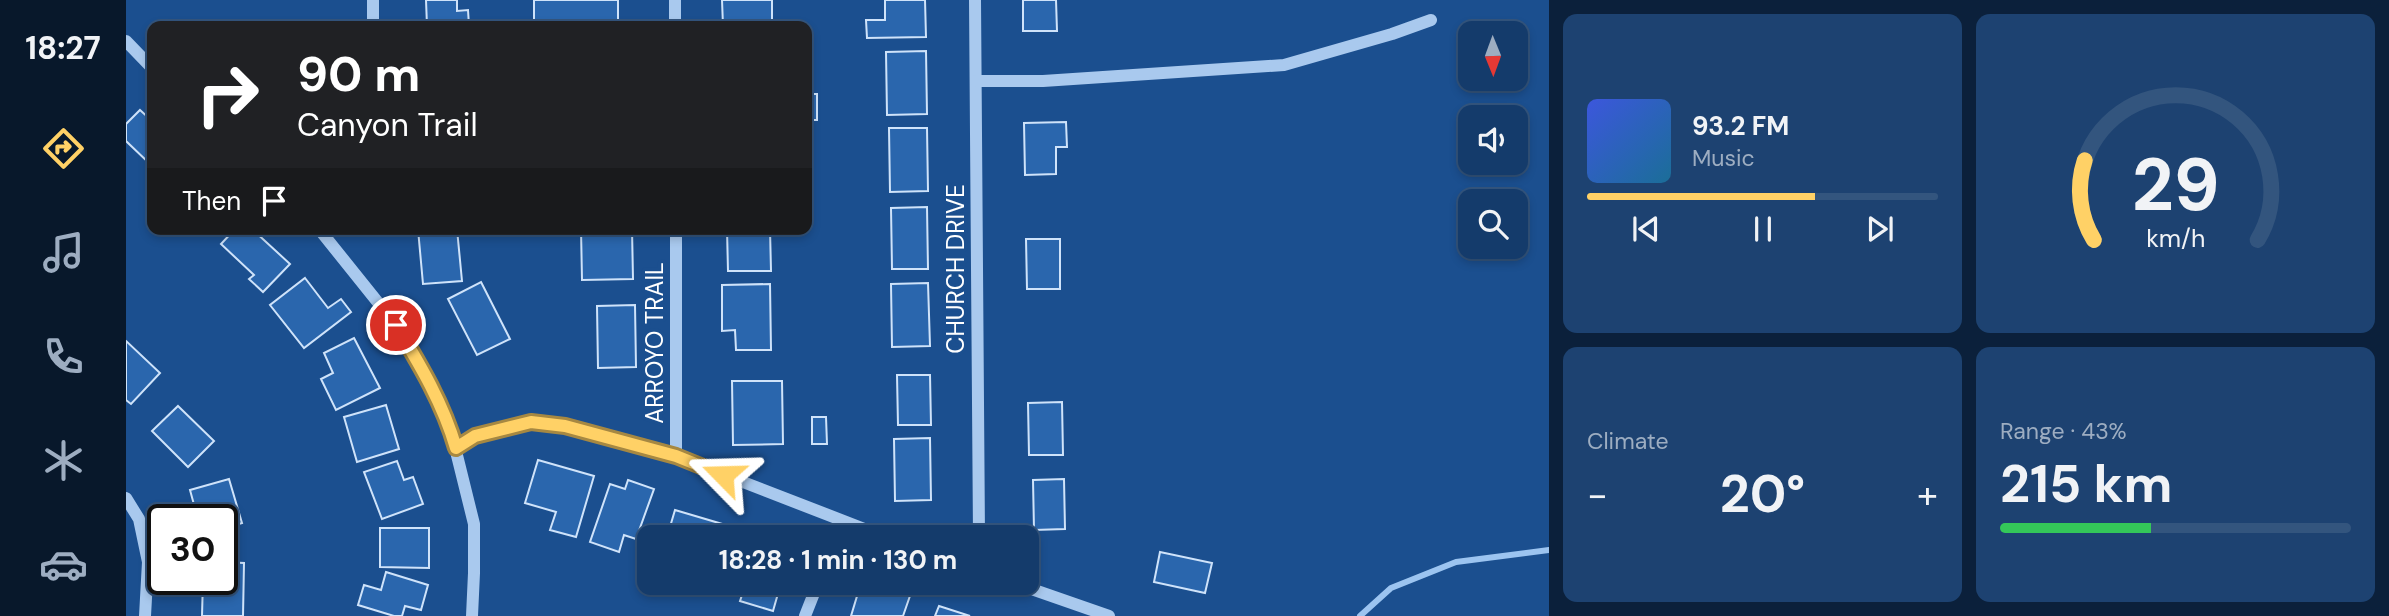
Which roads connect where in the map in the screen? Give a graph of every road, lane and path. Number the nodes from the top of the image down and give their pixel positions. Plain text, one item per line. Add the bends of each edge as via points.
1 (373, 0) edge
2 (675, 0) edge
3 (975, 0) edge
4 (1431, 20) dead end
5 (373, 21) edge
6 (675, 21) edge
7 (126, 41) edge
8 (147, 63) edge
9 (976, 81) junction
10 (324, 235) edge
11 (676, 235) edge
12 (456, 448) junction
13 (676, 456) junction
14 (126, 498) edge
15 (840, 521) junction
16 (838, 525) edge
17 (851, 525) edge
18 (979, 525) edge
19 (1039, 592) edge
20 (813, 595) edge
21 (145, 616) edge
22 (471, 616) edge
23 (805, 616) edge
24 (1109, 616) edge

1 - 5 street
2 - 6 street
3 - 9 street, CHURCH DRIVE
4 - 9 street via 1284,65
7 - 8 street
9 - 18 street, CHURCH DRIVE
10 - 12 street via 396,325 430,382
11 - 13 street, ARROYO TRAIL
12 - 13 street via 475,436 531,422 565,426
12 - 22 street via 474,524
13 - 15 street
14 - 21 street via 139,519 148,562
15 - 16 street
15 - 17 street
19 - 24 street
20 - 23 street

